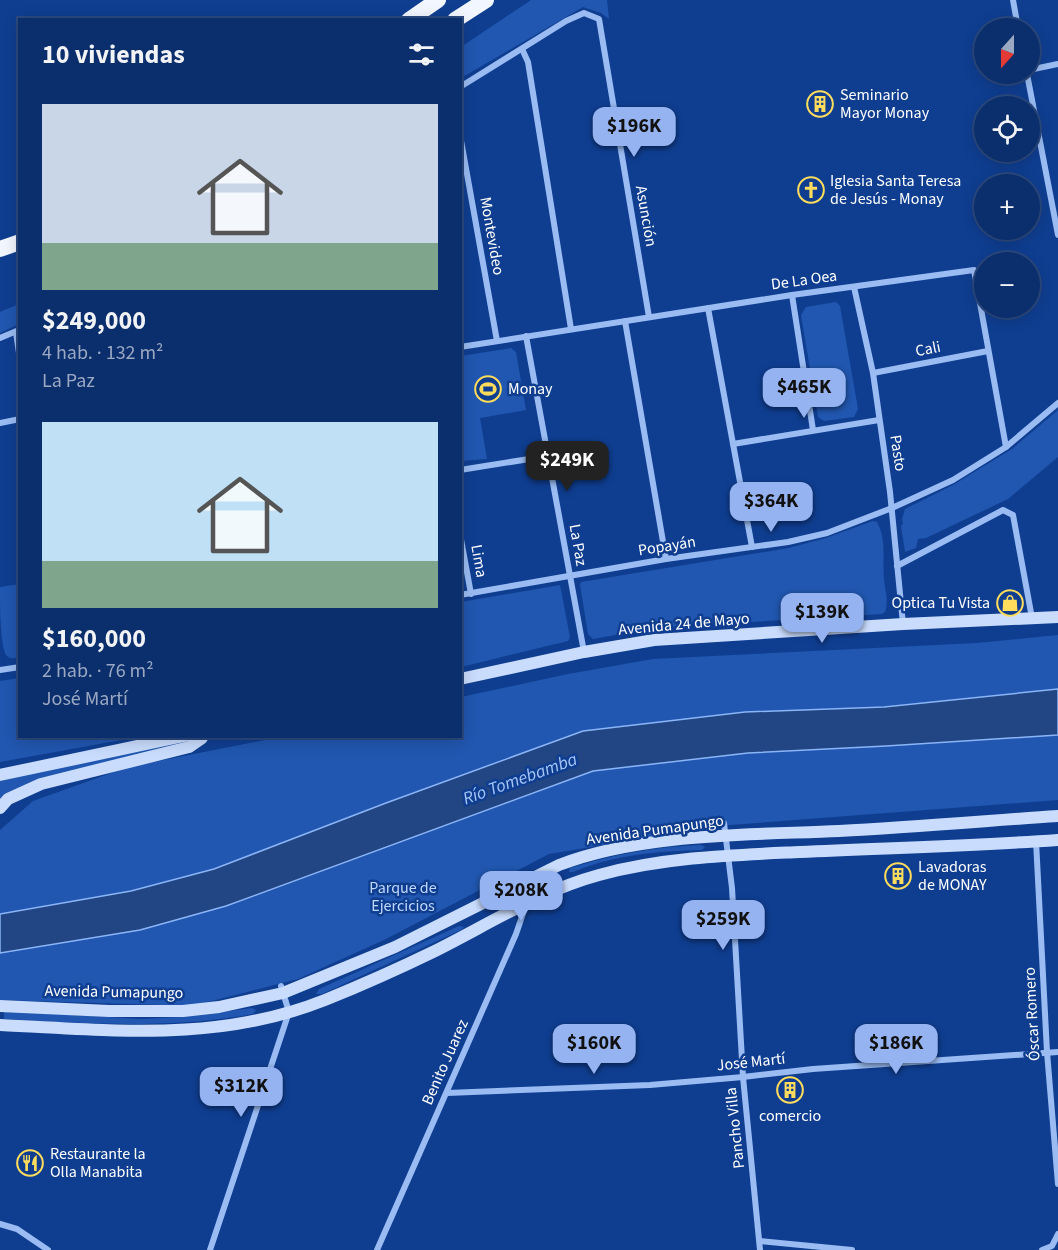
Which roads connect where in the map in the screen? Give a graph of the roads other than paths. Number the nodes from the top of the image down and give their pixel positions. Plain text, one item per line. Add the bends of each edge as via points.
1 (438, 0) edge
2 (486, 0) edge
3 (1013, 0) edge
4 (412, 18) edge
5 (458, 18) edge
6 (1016, 18) edge
7 (522, 49) junction
8 (1058, 64) edge
9 (1040, 69) edge
10 (1030, 84) edge
11 (462, 86) edge
12 (462, 146) edge
13 (1058, 235) edge
14 (18, 243) edge
15 (0, 249) edge
16 (854, 287) junction
17 (792, 295) junction
18 (708, 308) junction
19 (649, 317) junction
20 (625, 321) junction
21 (571, 329) junction
22 (18, 331) edge
23 (526, 336) junction
24 (0, 338) edge
25 (497, 341) junction
26 (462, 347) edge
27 (988, 351) junction
28 (873, 373) junction
29 (1058, 403) edge
30 (18, 419) edge
31 (879, 420) junction
32 (0, 423) edge
33 (813, 429) junction
34 (733, 444) junction
35 (1006, 447) junction
36 (548, 456) junction
37 (462, 470) edge
38 (892, 508) junction
39 (462, 545) edge
40 (752, 547) junction
41 (666, 559) junction
42 (897, 566) junction
43 (570, 577) junction
44 (471, 594) junction
45 (462, 595) edge
46 (1058, 617) edge
47 (1032, 619) junction
48 (903, 624) junction
49 (584, 652) junction
50 (18, 667) edge
51 (0, 670) edge
52 (462, 679) edge
53 (175, 738) edge
54 (200, 738) edge
55 (0, 775) edge
56 (0, 808) edge
57 (1058, 816) edge
58 (725, 829) junction
59 (1058, 840) edge
60 (1036, 842) junction
61 (727, 855) junction
62 (519, 885) junction
63 (527, 902) junction
64 (282, 989) junction
65 (0, 1006) edge
66 (289, 1012) junction
67 (0, 1025) edge
68 (1058, 1052) edge
69 (1047, 1053) junction
70 (743, 1077) junction
71 (447, 1093) junction
72 (1058, 1184) edge
73 (0, 1224) edge
74 (1058, 1234) edge
75 (760, 1242) junction
76 (48, 1250) edge
77 (210, 1250) edge
78 (377, 1250) edge
79 (760, 1250) edge
80 (852, 1250) edge
81 (1042, 1250) edge

1 - 4 highway
2 - 5 highway
3 - 6 street
7 - 11 street
7 - 19 street, Asunción via 584,13 599,19
7 - 21 street via 528,62
8 - 9 street
10 - 13 street
12 - 25 street, Montevideo
14 - 15 highway
16 - 17 street, De La Oea
16 - 27 street, De La Oea via 974,270
16 - 28 street, Pasto
17 - 18 street, De La Oea
17 - 33 street
18 - 19 street, De La Oea
18 - 34 street
19 - 20 street, De La Oea
20 - 21 street, De La Oea
20 - 41 street
21 - 23 street, De La Oea
22 - 24 street
23 - 25 street, De La Oea
23 - 36 street, La Paz
25 - 26 street, De La Oea
27 - 28 street, Cali
27 - 35 street, De La Oea
28 - 31 street, Pasto
29 - 35 street, Popayán
30 - 32 street
31 - 33 street
31 - 38 street, Pasto
33 - 34 street
34 - 40 street
35 - 38 street, Popayán via 953,480
36 - 37 street
36 - 43 street, La Paz
38 - 40 street, Popayán via 827,533
38 - 42 street, Pasto
39 - 44 street, Lima
40 - 41 street, Popayán
41 - 43 street, Popayán
42 - 47 street via 1003,510 1013,515
42 - 48 street, Pasto
43 - 44 street, Popayán
43 - 49 street, La Paz
44 - 45 street, Popayán
46 - 47 main road, Avenida 24 de Mayo
47 - 48 main road, Avenida 24 de Mayo
48 - 49 main road, Avenida 24 de Mayo via 654,640
49 - 52 main road, Avenida 24 de Mayo
50 - 51 street
53 - 55 main road
54 - 56 main road via 189,747 41,784 8,799
57 - 58 main road, Avenida Pumapungo via 875,829
58 - 61 street, Pancho Villa
58 - 62 main road, Avenida Pumapungo via 610,849 567,862
59 - 60 main road, Avenida Pumapungo
60 - 61 main road, Avenida Pumapungo
60 - 69 street, Óscar Romero
61 - 63 main road, Avenida Pumapungo via 628,868
61 - 70 street, Pancho Villa
62 - 63 street
62 - 64 main road, Avenida Pumapungo via 395,947
63 - 66 main road, Avenida Pumapungo via 434,951
63 - 71 street, Benito Juarez
64 - 65 main road, Avenida Pumapungo via 219,1007 183,1011
64 - 66 street
66 - 67 main road, Avenida Pumapungo via 186,1031 110,1032
66 - 77 street
68 - 69 street, José Martí
69 - 70 street, José Martí
69 - 72 street, Óscar Romero
70 - 71 street, José Martí
70 - 75 street, Pancho Villa
71 - 78 street, Benito Juarez
73 - 76 street via 17,1229
74 - 81 street via 1052,1246
75 - 79 street, Pancho Villa
75 - 80 street

